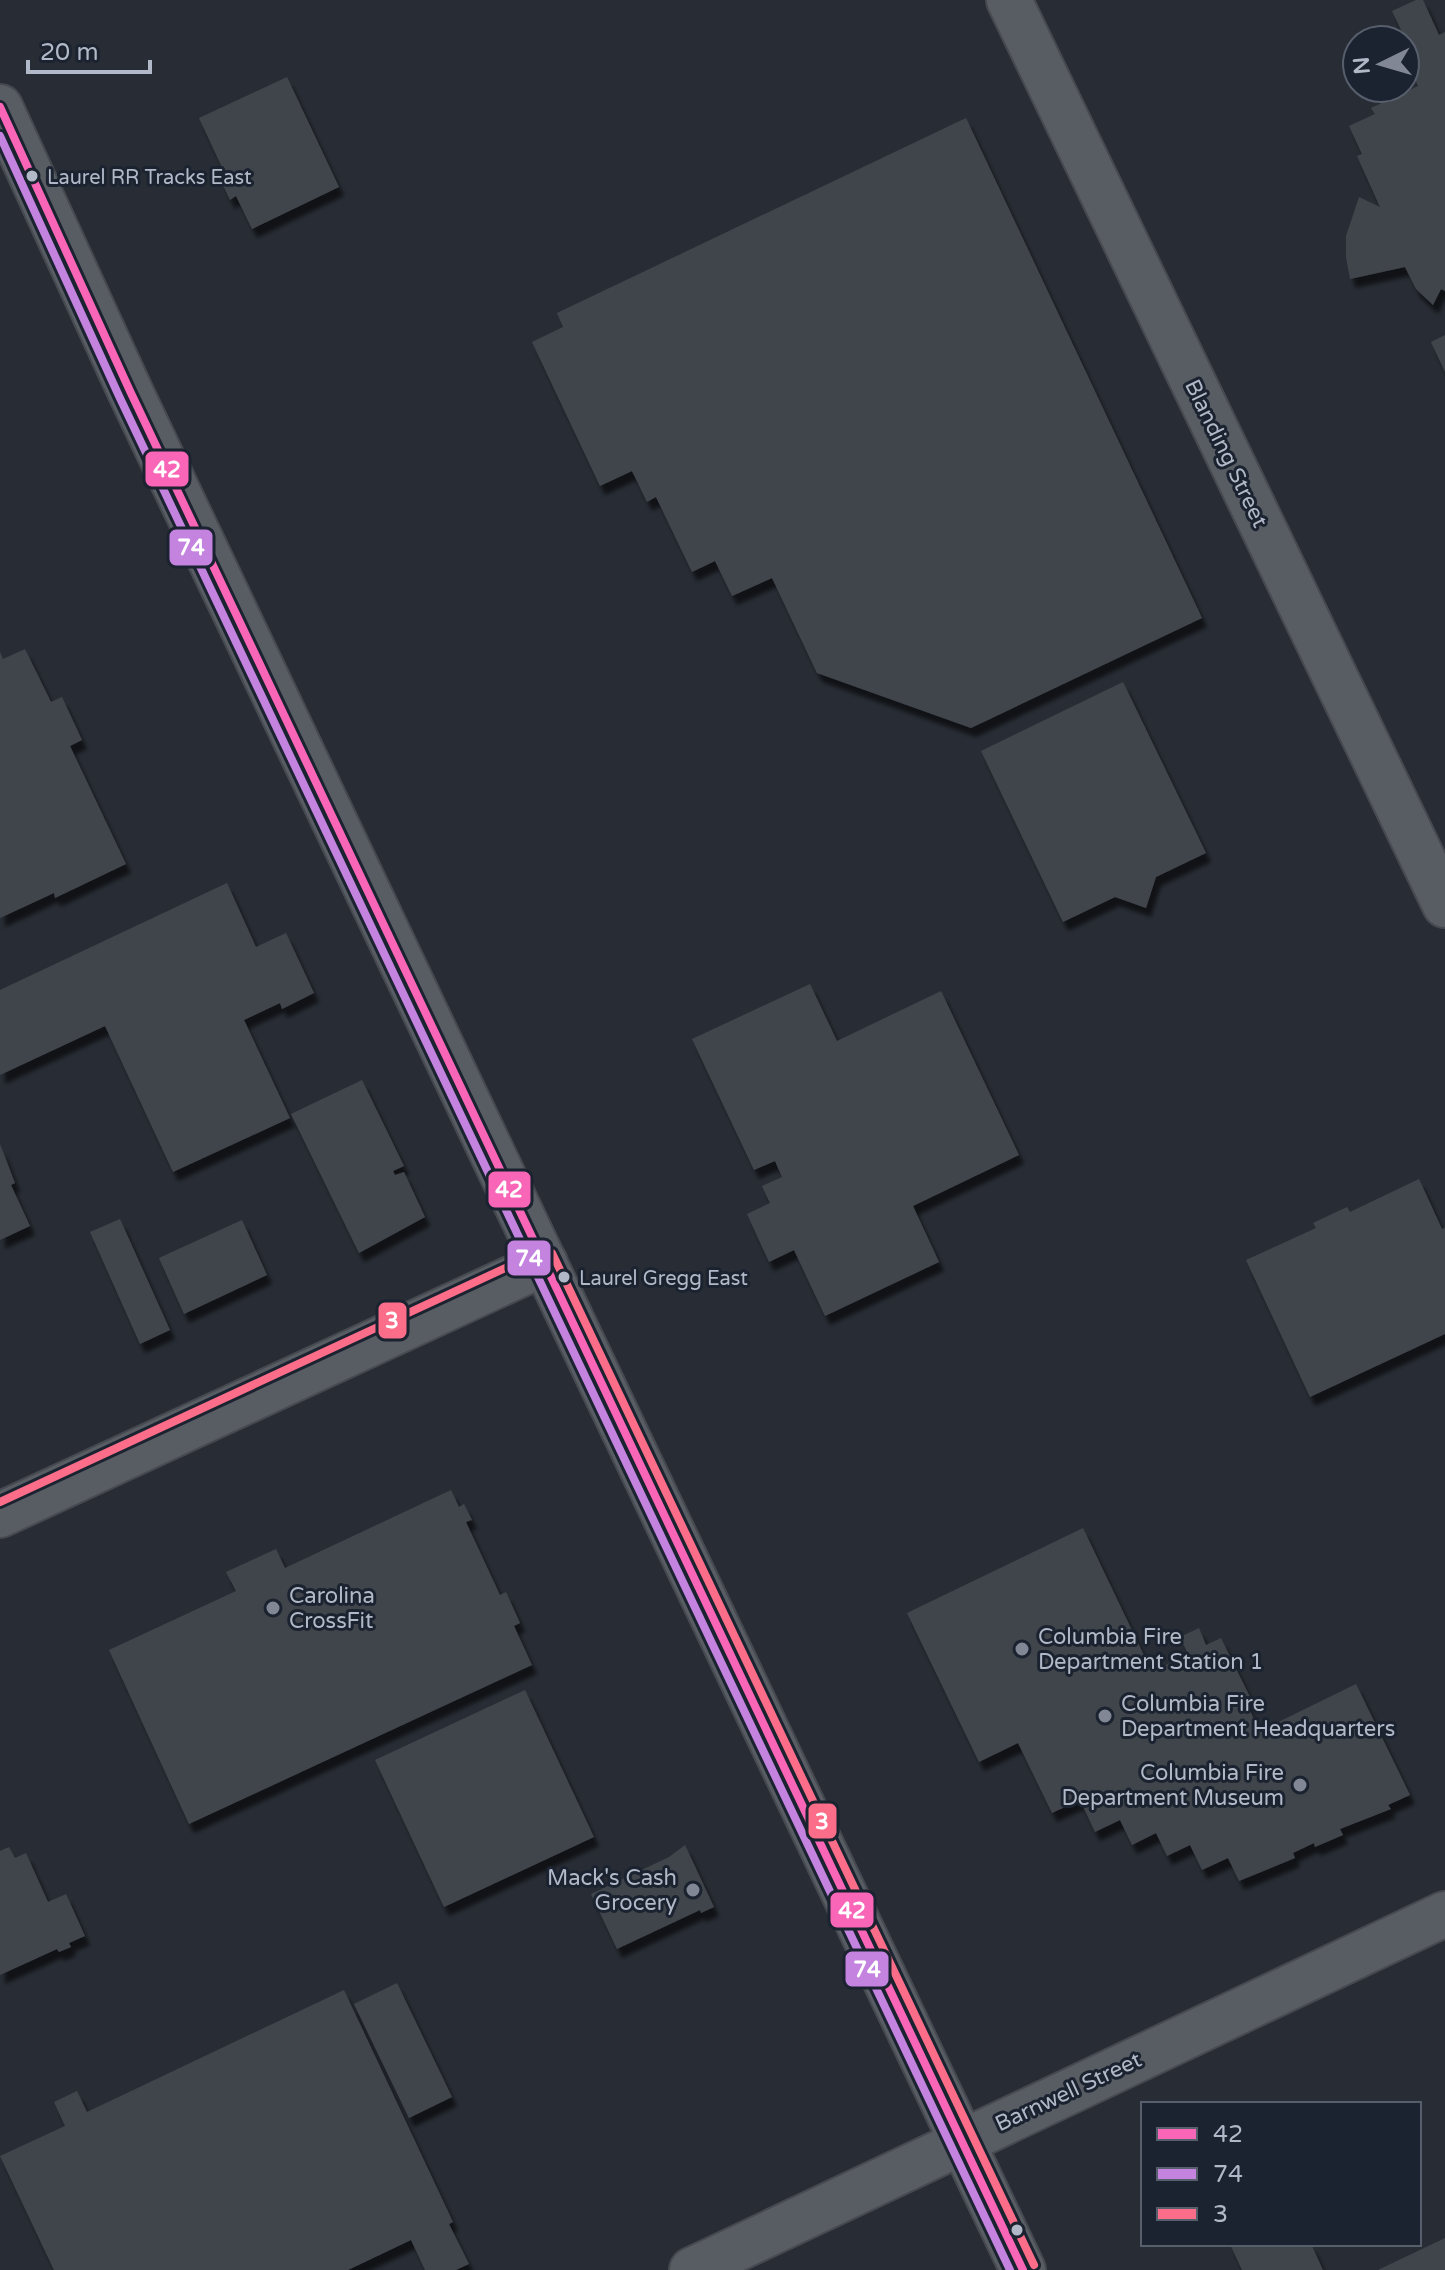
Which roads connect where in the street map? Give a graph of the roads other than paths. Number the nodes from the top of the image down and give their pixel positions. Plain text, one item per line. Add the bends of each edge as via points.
1 (1009, 0) edge
2 (0, 107) edge
3 (1433, 849) edge
4 (1445, 905) edge
5 (545, 1263) junction
6 (0, 1515) edge
7 (1445, 1914) edge
8 (961, 2140) junction
9 (692, 2270) edge
10 (1023, 2270) edge

1 - 3 street, Blanding Street
2 - 5 street
3 - 4 street, Blanding Street
5 - 6 street
5 - 8 street
7 - 8 street, Barnwell Street
8 - 9 street, Barnwell Street
8 - 10 street

